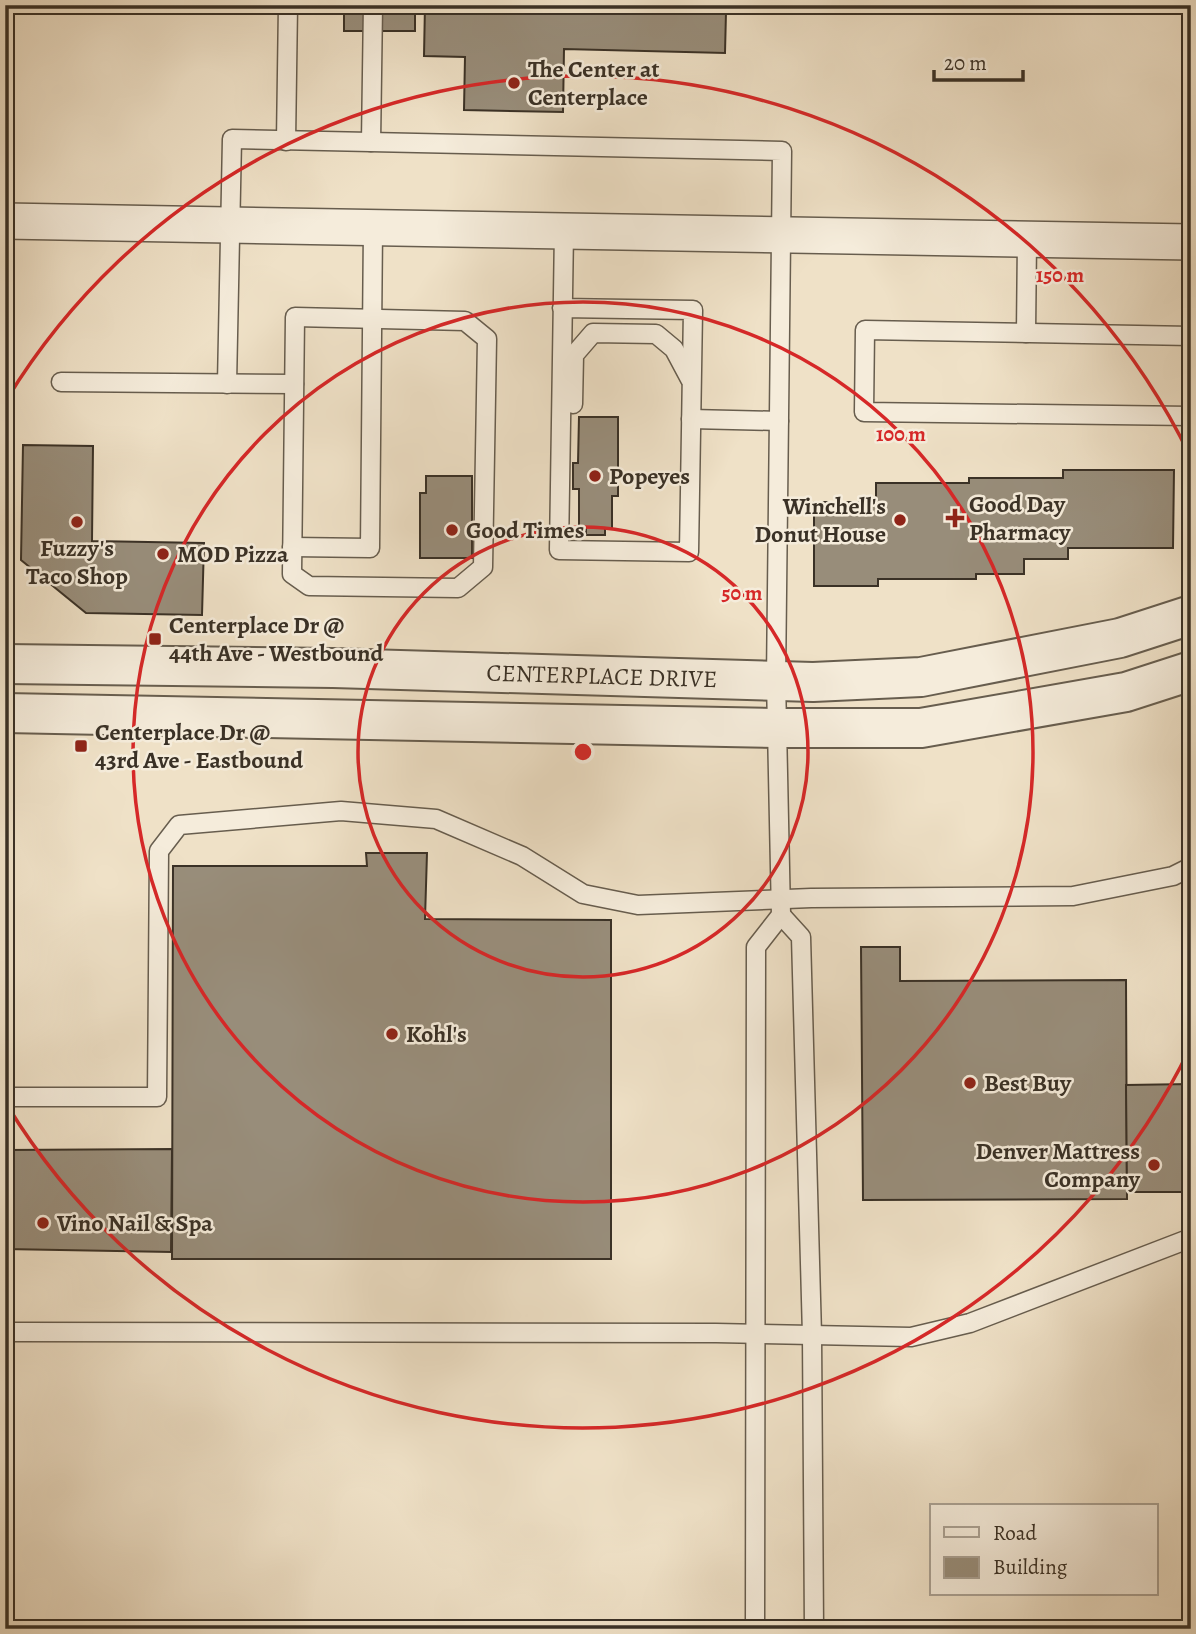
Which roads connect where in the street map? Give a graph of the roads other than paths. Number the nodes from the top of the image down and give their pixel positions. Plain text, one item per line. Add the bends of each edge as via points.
1 (288, 5) edge
2 (373, 5) edge
3 (286, 141) junction
4 (371, 142) junction
5 (5, 221) edge
6 (230, 224) junction
7 (373, 228) junction
8 (564, 231) junction
9 (781, 235) junction
10 (1027, 239) junction
11 (1191, 242) edge
12 (562, 307) junction
13 (373, 318) junction
14 (1026, 332) junction
15 (1191, 336) edge
16 (61, 382) dead end
17 (692, 383) junction
18 (227, 384) junction
19 (294, 384) junction
20 (1191, 416) edge
21 (691, 419) junction
22 (779, 421) junction
23 (559, 523) junction
24 (292, 547) junction
25 (1191, 615) edge
26 (5, 664) edge
27 (1191, 671) edge
28 (776, 680) junction
29 (5, 713) edge
30 (777, 728) junction
31 (1191, 867) edge
32 (781, 907) junction
33 (5, 1097) edge
34 (1191, 1238) edge
35 (5, 1332) edge
36 (755, 1334) junction
37 (812, 1335) junction
38 (755, 1629) edge
39 (814, 1629) edge

1 - 3 lane
2 - 4 lane
3 - 4 lane
3 - 6 lane via 232,139
4 - 9 lane via 782,151
5 - 6 street
6 - 7 street
6 - 18 lane
7 - 8 street
7 - 13 lane
8 - 9 street
8 - 12 lane
9 - 10 street
9 - 22 lane
10 - 11 street
10 - 14 lane
12 - 17 lane via 693,310
12 - 23 lane
13 - 19 lane via 295,317
13 - 24 lane via 370,548
13 - 24 lane via 465,321 487,338 483,567 458,588 309,586 292,574
14 - 15 lane
14 - 20 lane via 865,330 864,412
16 - 18 lane
17 - 21 lane
17 - 23 lane via 674,349 656,334 593,332 574,355 570,501
18 - 19 lane
19 - 24 lane
21 - 22 lane
21 - 23 lane via 689,552 559,550
22 - 28 lane
25 - 28 street, CENTERPLACE DRIVE via 1120,638 921,677
26 - 28 street, CENTERPLACE DRIVE
27 - 30 street, CENTERPLACE DRIVE via 1126,692 921,728
28 - 30 lane
29 - 30 street, CENTERPLACE DRIVE
30 - 32 lane
31 - 32 lane via 1173,876 1073,896
32 - 33 lane via 638,905 583,894 522,856 436,819 341,811 179,825 159,852 157,1097
32 - 36 lane via 756,947
32 - 37 lane via 801,937
34 - 37 lane via 970,1323 911,1337
35 - 36 lane
36 - 37 lane
36 - 38 lane
37 - 39 lane

